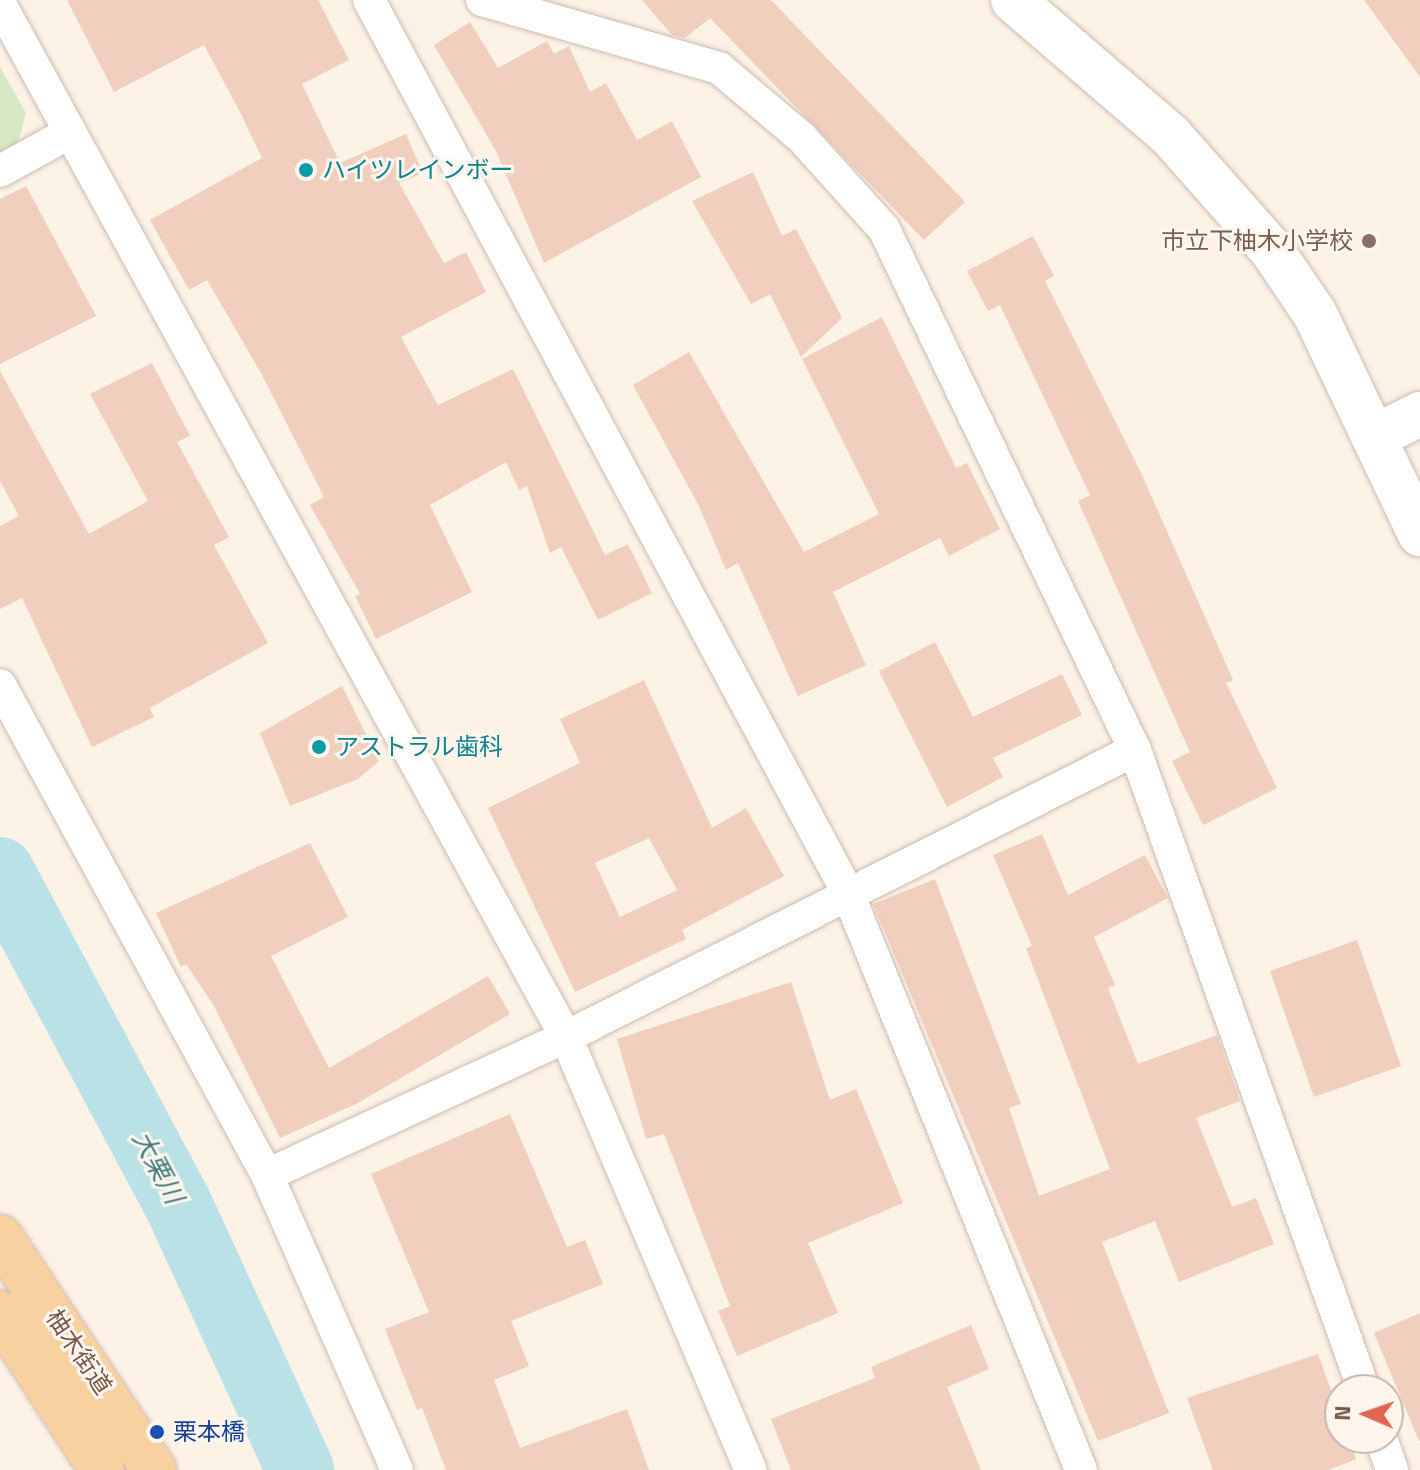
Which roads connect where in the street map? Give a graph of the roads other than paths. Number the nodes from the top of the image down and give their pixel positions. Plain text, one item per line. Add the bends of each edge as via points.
1 (369, 0) edge
2 (482, 0) edge
3 (1013, 0) edge
4 (0, 4) edge
5 (69, 133) junction
6 (0, 171) edge
7 (1420, 414) edge
8 (1376, 436) junction
9 (1420, 534) edge
10 (0, 685) edge
11 (1135, 750) junction
12 (847, 891) junction
13 (566, 1037) junction
14 (267, 1175) junction
15 (0, 1237) edge
16 (0, 1313) edge
17 (1358, 1374) edge
18 (102, 1470) edge
19 (154, 1470) edge
20 (397, 1470) edge
21 (751, 1470) edge
22 (1081, 1470) edge

1 - 12 street
2 - 11 street via 719,68 802,138 884,229
3 - 8 street via 1228,194 1315,314
4 - 5 street
5 - 6 street
5 - 13 street
7 - 8 street
8 - 9 street
10 - 14 street
11 - 12 street
11 - 17 street
12 - 13 street
12 - 22 street
13 - 14 street
13 - 21 street
14 - 20 street
15 - 19 main road, 柚木街道
16 - 18 main road, 柚木街道

